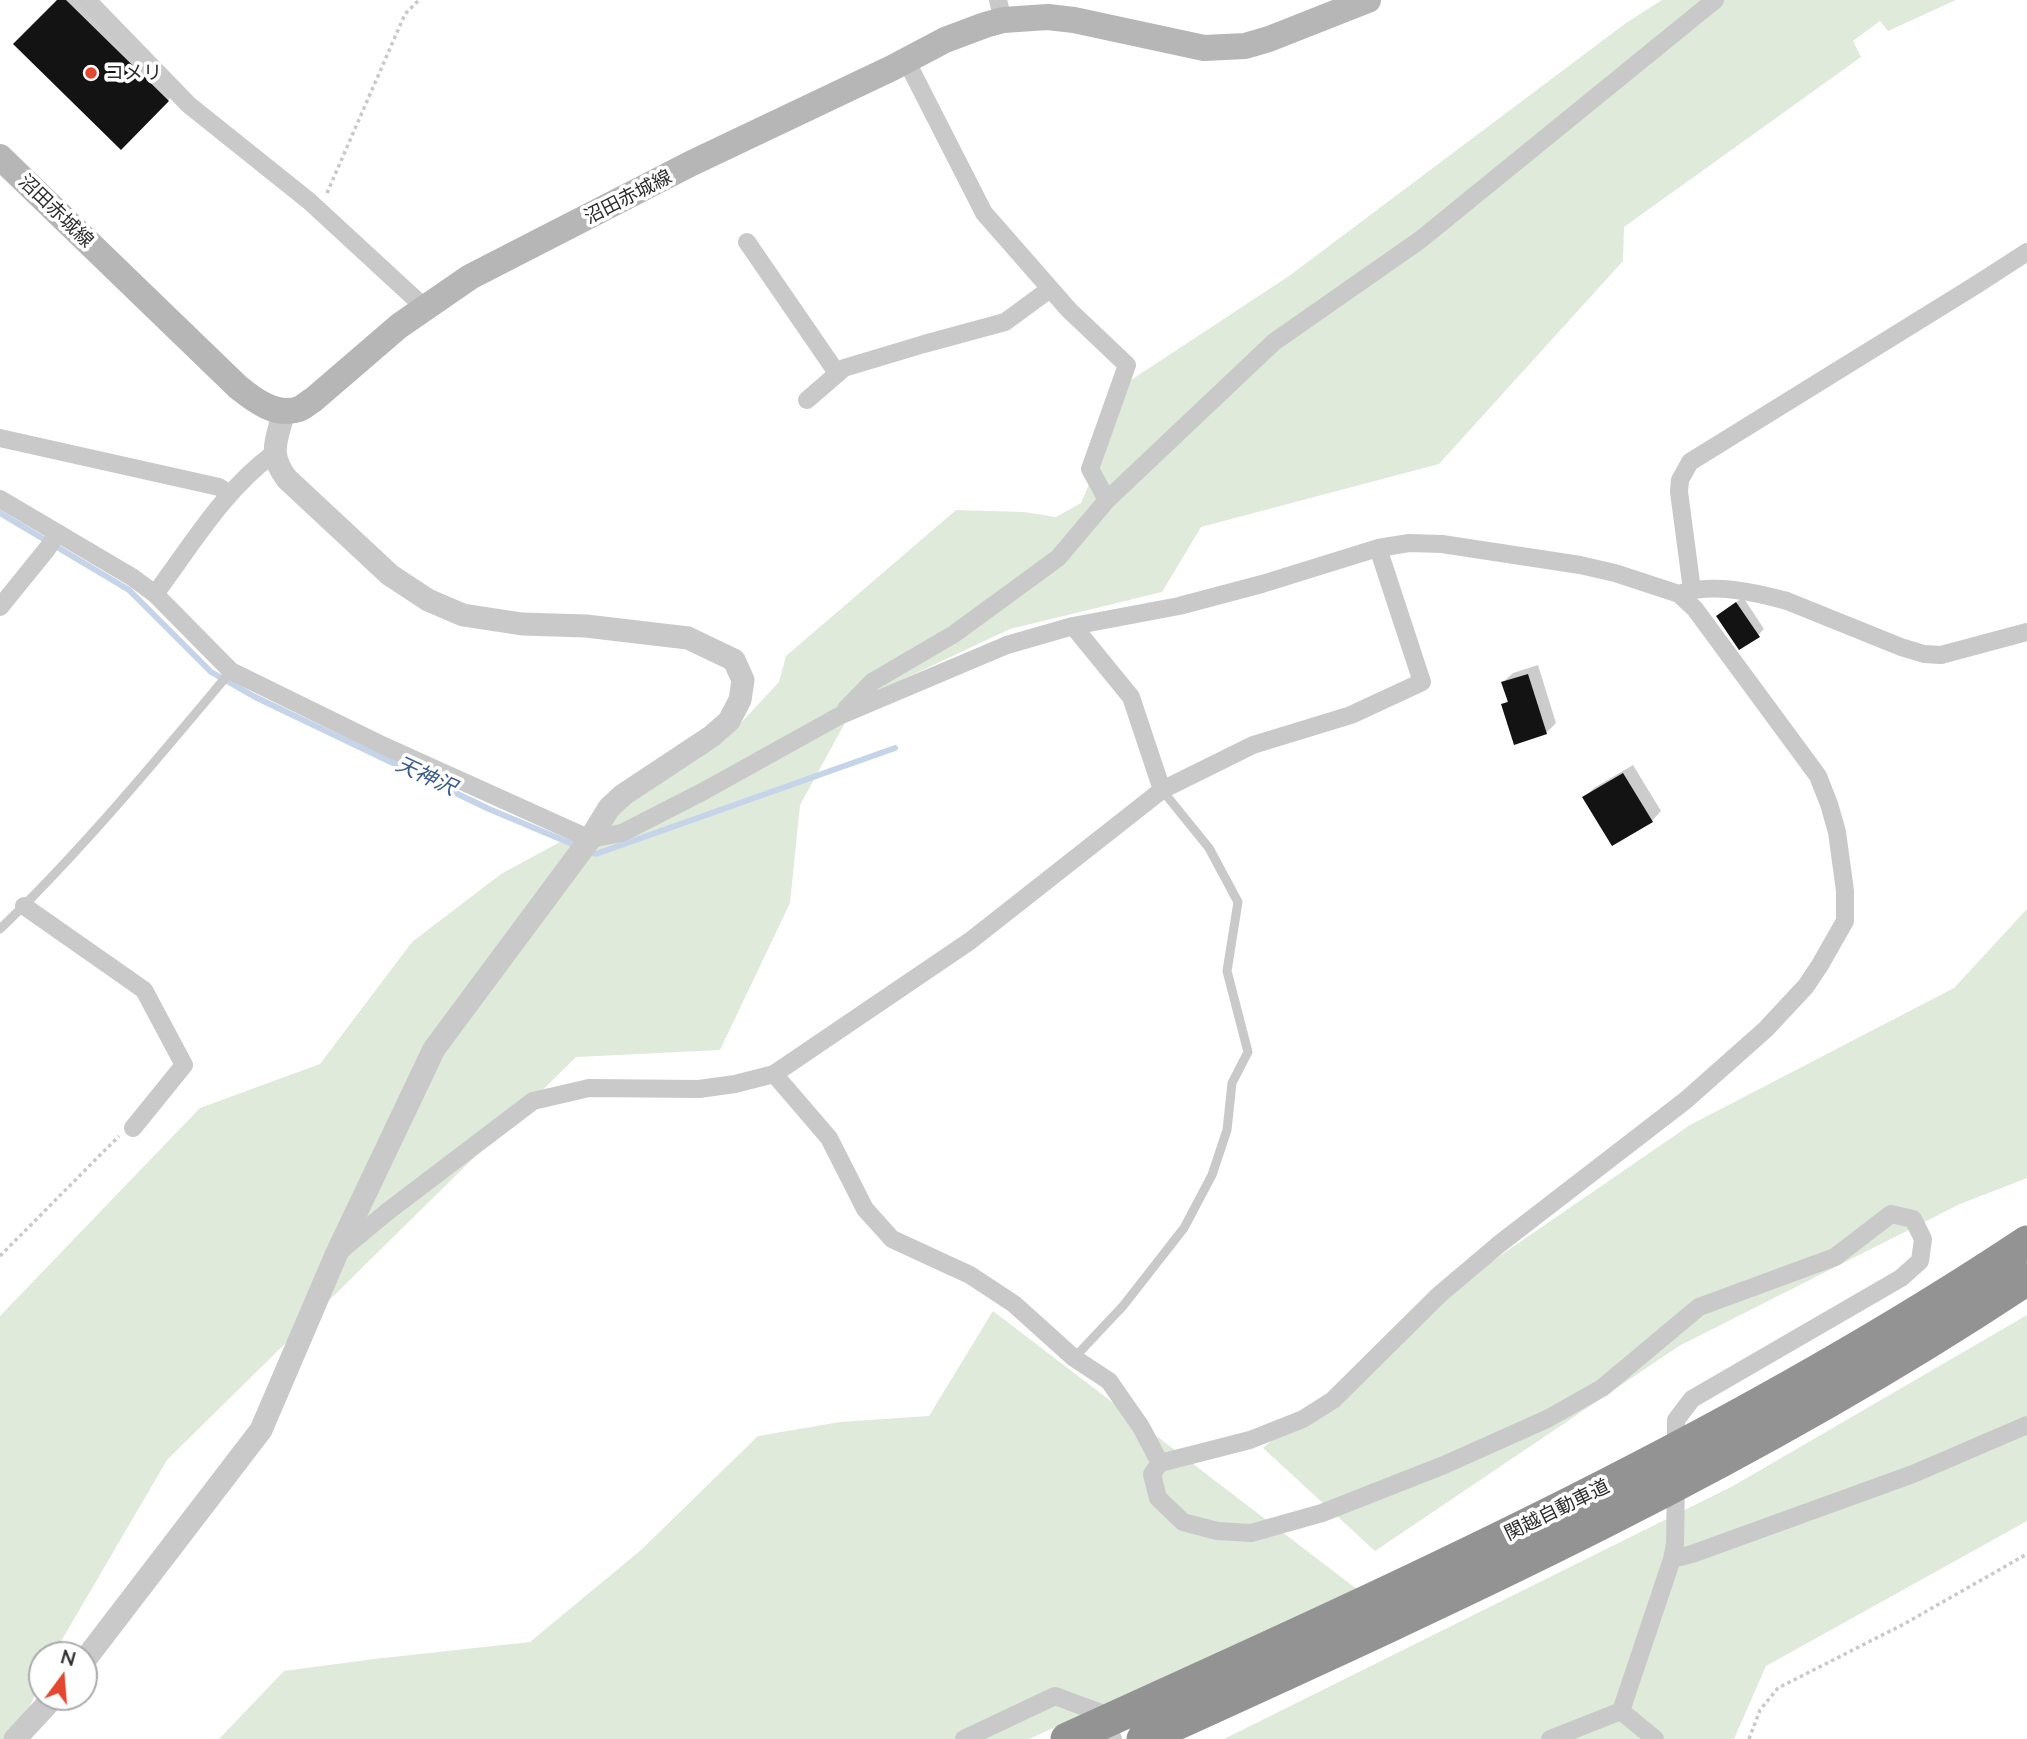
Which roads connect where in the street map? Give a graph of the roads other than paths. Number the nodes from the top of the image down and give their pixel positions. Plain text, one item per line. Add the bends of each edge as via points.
1 (87, 0) edge
2 (1368, 0) edge
3 (1715, 0) edge
4 (1036, 9) edge
5 (1000, 10) edge
6 (905, 60) junction
7 (0, 157) edge
8 (747, 242) dead end
9 (2027, 252) edge
10 (1050, 289) junction
11 (424, 307) junction
12 (837, 373) junction
13 (807, 400) dead end
14 (284, 411) junction
15 (0, 438) edge
16 (274, 454) junction
17 (230, 494) junction
18 (0, 499) edge
19 (1107, 500) junction
20 (53, 540) junction
21 (1378, 548) junction
22 (1685, 592) junction
23 (155, 594) junction
24 (0, 607) edge
25 (1073, 626) junction
26 (2027, 632) edge
27 (231, 671) junction
28 (839, 716) junction
29 (1162, 790) junction
30 (590, 839) junction
31 (24, 906) junction
32 (0, 929) edge
33 (775, 1073) junction
34 (128, 1130) road end
35 (2027, 1242) edge
36 (336, 1255) junction
37 (2027, 1279) edge
38 (1074, 1358) junction
39 (2027, 1425) edge
40 (1160, 1463) junction
41 (1674, 1552) junction
42 (98, 1643) edge
43 (41, 1711) edge
44 (1621, 1711) junction
45 (1091, 1735) edge
46 (15, 1739) edge
47 (964, 1739) edge
48 (1143, 1739) edge
49 (1550, 1739) edge
50 (1656, 1739) edge

1 - 11 street via 189,106 320,210
2 - 4 main road, 沼田赤城線 via 1269,39 1223,48 1177,44
3 - 19 street via 1420,240 1274,342
4 - 5 main road, 沼田赤城線
5 - 6 main road, 沼田赤城線 via 985,25
6 - 10 street via 984,213
6 - 11 main road, 沼田赤城線 via 692,163 480,272
7 - 14 main road, 沼田赤城線 via 238,387 262,404
8 - 12 street
9 - 22 street via 1690,461 1679,492
10 - 12 street via 1005,322
10 - 19 street via 1127,365 1090,469
11 - 14 main road, 沼田赤城線 via 313,400
12 - 13 street
14 - 16 street
15 - 17 street via 219,487
16 - 17 street
16 - 30 street via 287,479 390,575 428,600 463,615 522,624 688,638 734,660 743,680 740,700 729,720 623,795
17 - 23 street
18 - 20 street
19 - 28 street via 1058,558 954,634 872,682
20 - 23 street
20 - 24 street
21 - 22 street via 1442,544 1580,565
21 - 25 street via 1180,606
21 - 29 street via 1422,682 1351,715 1253,745
22 - 26 street via 1731,590 1768,596 1924,654 1941,655
22 - 40 street via 1818,776 1829,804 1843,862 1845,921 1820,965 1766,1030 1686,1100 1440,1294 1333,1399 1303,1419 1250,1440
23 - 27 street
25 - 28 street via 1007,646
25 - 29 street via 1131,696
27 - 30 street
27 - 31 lane
28 - 30 street via 622,833
29 - 33 street via 970,941
29 - 38 lane via 1209,848 1238,902 1227,971 1248,1052 1233,1083 1227,1130 1212,1175 1184,1228 1124,1306
30 - 36 street via 434,1049
31 - 32 lane
31 - 34 street via 144,990 184,1065
33 - 36 street via 699,1088 589,1088 533,1101
33 - 38 street via 829,1138 865,1209 892,1239 970,1275 1014,1304
35 - 45 highway, 関越自動車道 via 1858,1348 1587,1496
36 - 42 street via 261,1430
37 - 48 highway, 関越自動車道 via 1858,1385 1733,1455 1594,1527
38 - 40 street via 1109,1381
39 - 41 street via 1913,1474 1692,1554
40 - 41 street via 1152,1474 1158,1498 1183,1522 1251,1533 1322,1513 1547,1419 1602,1388 1699,1307 1835,1257 1891,1214 1913,1219 1923,1239 1920,1261 1901,1278 1692,1398 1676,1420
41 - 44 street
43 - 46 street
44 - 49 street
44 - 50 street
45 - 47 street via 1101,1713 1055,1696

